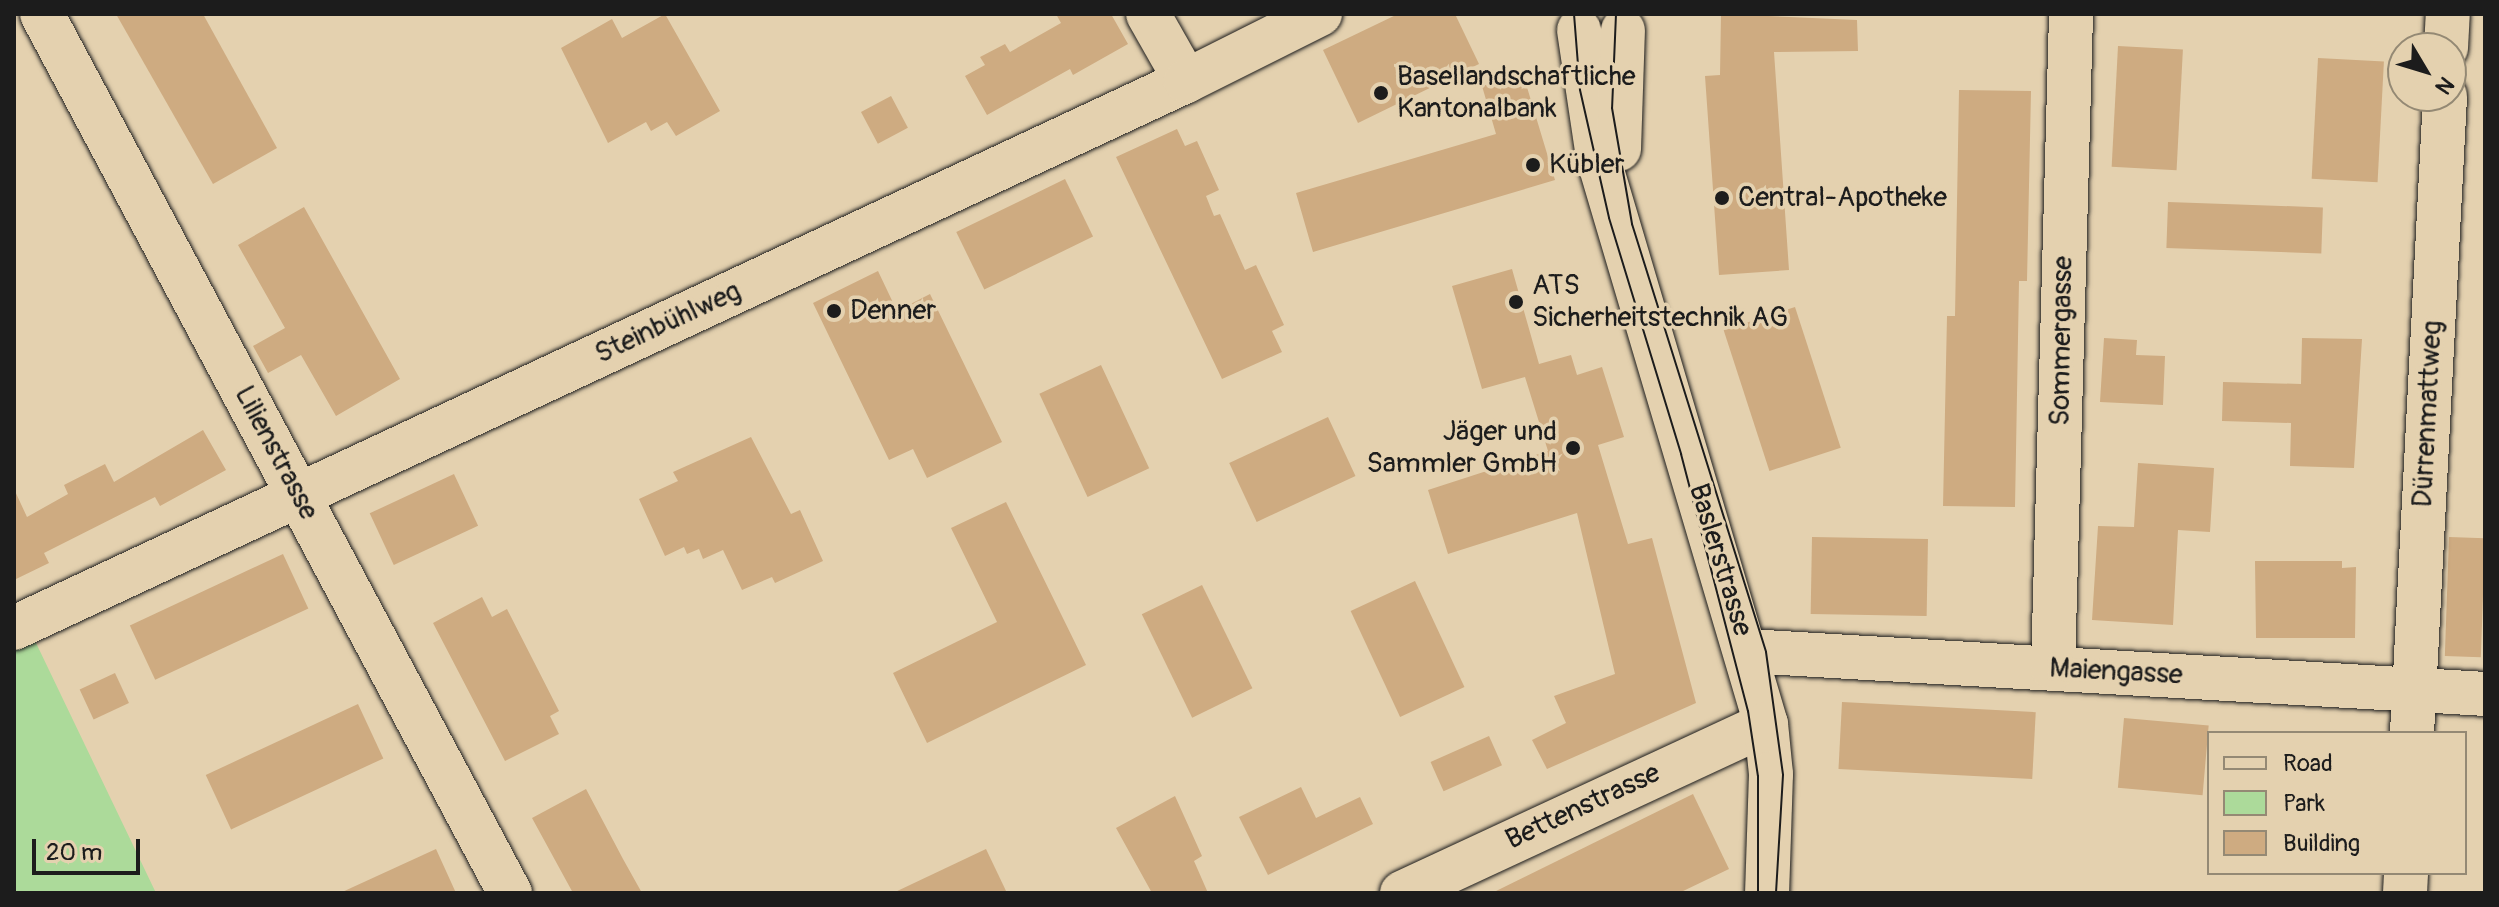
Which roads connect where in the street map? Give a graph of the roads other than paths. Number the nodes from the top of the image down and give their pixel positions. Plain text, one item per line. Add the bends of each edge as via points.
1 (33, 14) edge
2 (42, 14) edge
3 (1148, 14) edge
4 (1320, 14) edge
5 (2071, 14) edge
6 (1567, 22) edge
7 (1636, 22) edge
8 (14, 24) edge
9 (1186, 81) junction
10 (2444, 112) edge
11 (1623, 235) junction
12 (299, 495) junction
13 (14, 628) edge
14 (1747, 651) junction
15 (2053, 668) junction
16 (2414, 690) junction
17 (2485, 694) edge
18 (1766, 724) junction
19 (2412, 731) edge
20 (510, 893) edge
21 (1402, 893) edge
22 (1767, 893) edge

1 - 8 street
2 - 12 street, Lilienstrasse
3 - 9 street
4 - 9 street, Steinbühlweg
5 - 15 street, Sommergasse
6 - 7 street
6 - 11 street, Baslerstrasse via 1598,157
7 - 11 street, Baslerstrasse via 1619,164
9 - 12 street, Steinbühlweg
10 - 16 street, Dürrenmattweg
11 - 14 street, Baslerstrasse
12 - 13 street, Steinbühlweg
12 - 20 street, Lilienstrasse
14 - 15 street, Maiengasse
14 - 18 street, Baslerstrasse
15 - 16 street, Maiengasse
16 - 17 street, Maiengasse
16 - 19 street, Dürrenmattweg
18 - 21 street, Bettenstrasse
18 - 22 street, Baslerstrasse via 1771,774

